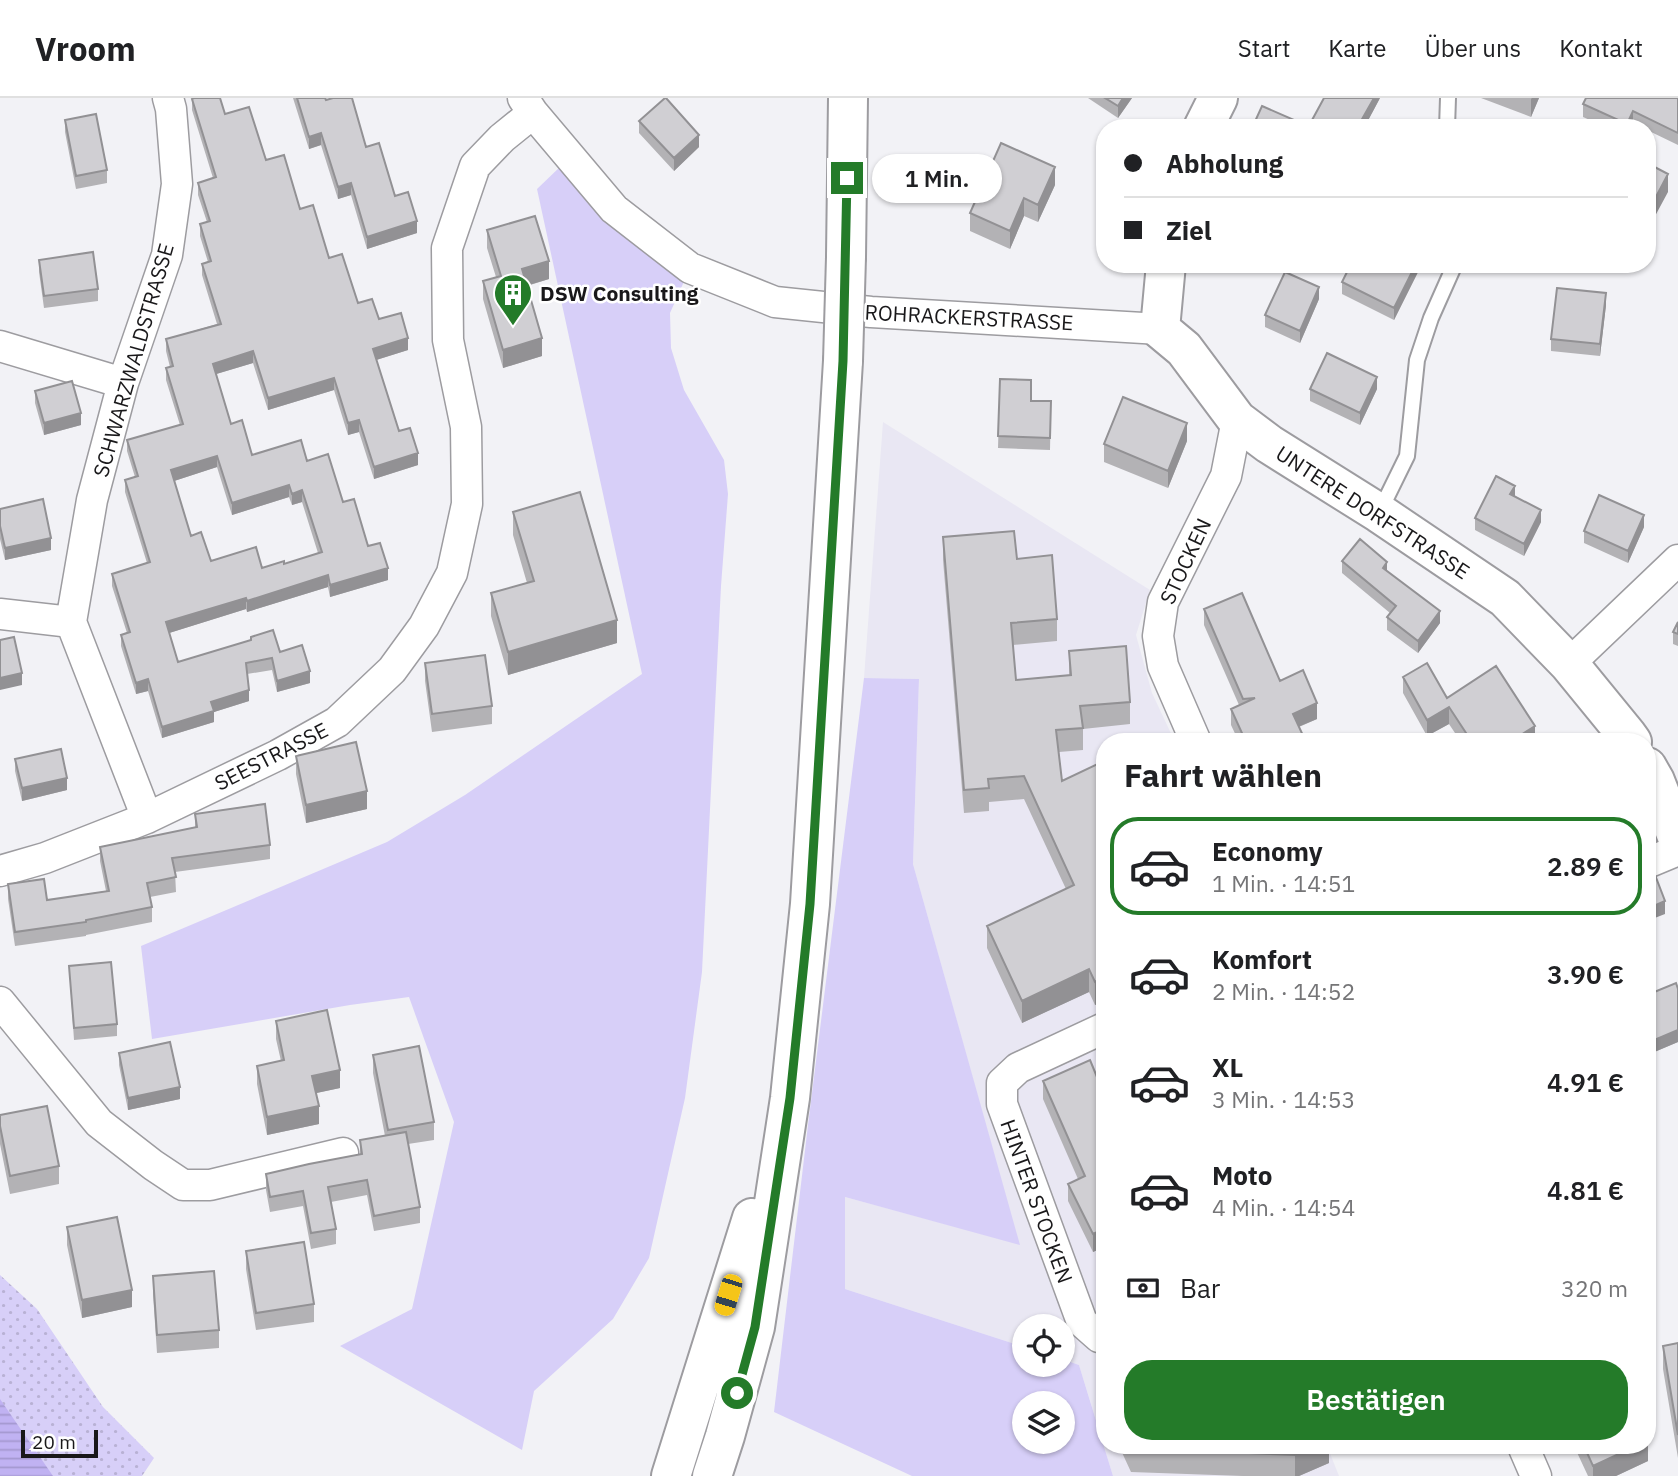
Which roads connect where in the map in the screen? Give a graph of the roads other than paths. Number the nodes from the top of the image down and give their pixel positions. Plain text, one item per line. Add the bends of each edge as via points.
1 (168, 98) edge
2 (848, 98) edge
3 (1217, 98) edge
4 (1448, 98) edge
5 (528, 105) edge
6 (1207, 119) edge
7 (1447, 119) edge
8 (1165, 273) edge
9 (1451, 273) edge
10 (1160, 329) junction
11 (0, 346) edge
12 (123, 383) junction
13 (1237, 420) junction
14 (1379, 513) junction
15 (1678, 560) edge
16 (0, 614) edge
17 (71, 622) junction
18 (1569, 664) junction
19 (1192, 733) edge
20 (1625, 733) edge
21 (1656, 784) edge
22 (146, 818) junction
23 (1678, 839) edge
24 (1678, 850) edge
25 (1656, 859) edge
26 (0, 871) edge
27 (0, 1002) edge
28 (1096, 1032) edge
29 (790, 1098) junction
30 (343, 1153) dead end
31 (1096, 1334) edge
32 (1526, 1454) edge
33 (676, 1459) edge
34 (712, 1476) edge
35 (1536, 1476) edge

1 - 12 street, SCHWARZWALDSTRASSE via 177,184 167,256
2 - 29 main road, bridge via 843,361 810,904
3 - 6 main road
4 - 7 lane
5 - 10 street, ROHRACKERSTRASSE via 614,209 690,268 775,302
5 - 22 street, SEESTRASSE via 475,166 447,248 448,340 466,427 467,504 452,573 424,626 392,670 337,722
8 - 10 main road
9 - 14 lane via 1417,360 1406,456
10 - 13 main road, UNTERE DORFSTRASSE via 1184,349
11 - 12 street
12 - 17 street, SCHWARZWALDSTRASSE via 92,500
13 - 14 main road, UNTERE DORFSTRASSE
13 - 19 street, STOCKEN via 1226,476 1163,602 1158,636 1163,666
14 - 18 main road, UNTERE DORFSTRASSE via 1505,598
15 - 18 street
16 - 17 street
17 - 22 street
18 - 20 main road, UNTERE DORFSTRASSE
21 - 23 main road
22 - 26 street, SEESTRASSE
24 - 25 street
27 - 30 street via 99,1123 183,1185 210,1185
28 - 31 street, HINTER STOCKEN via 1018,1068 1002,1083 1002,1104 1082,1322
29 - 33 main road
29 - 34 main road via 755,1327
32 - 35 street

